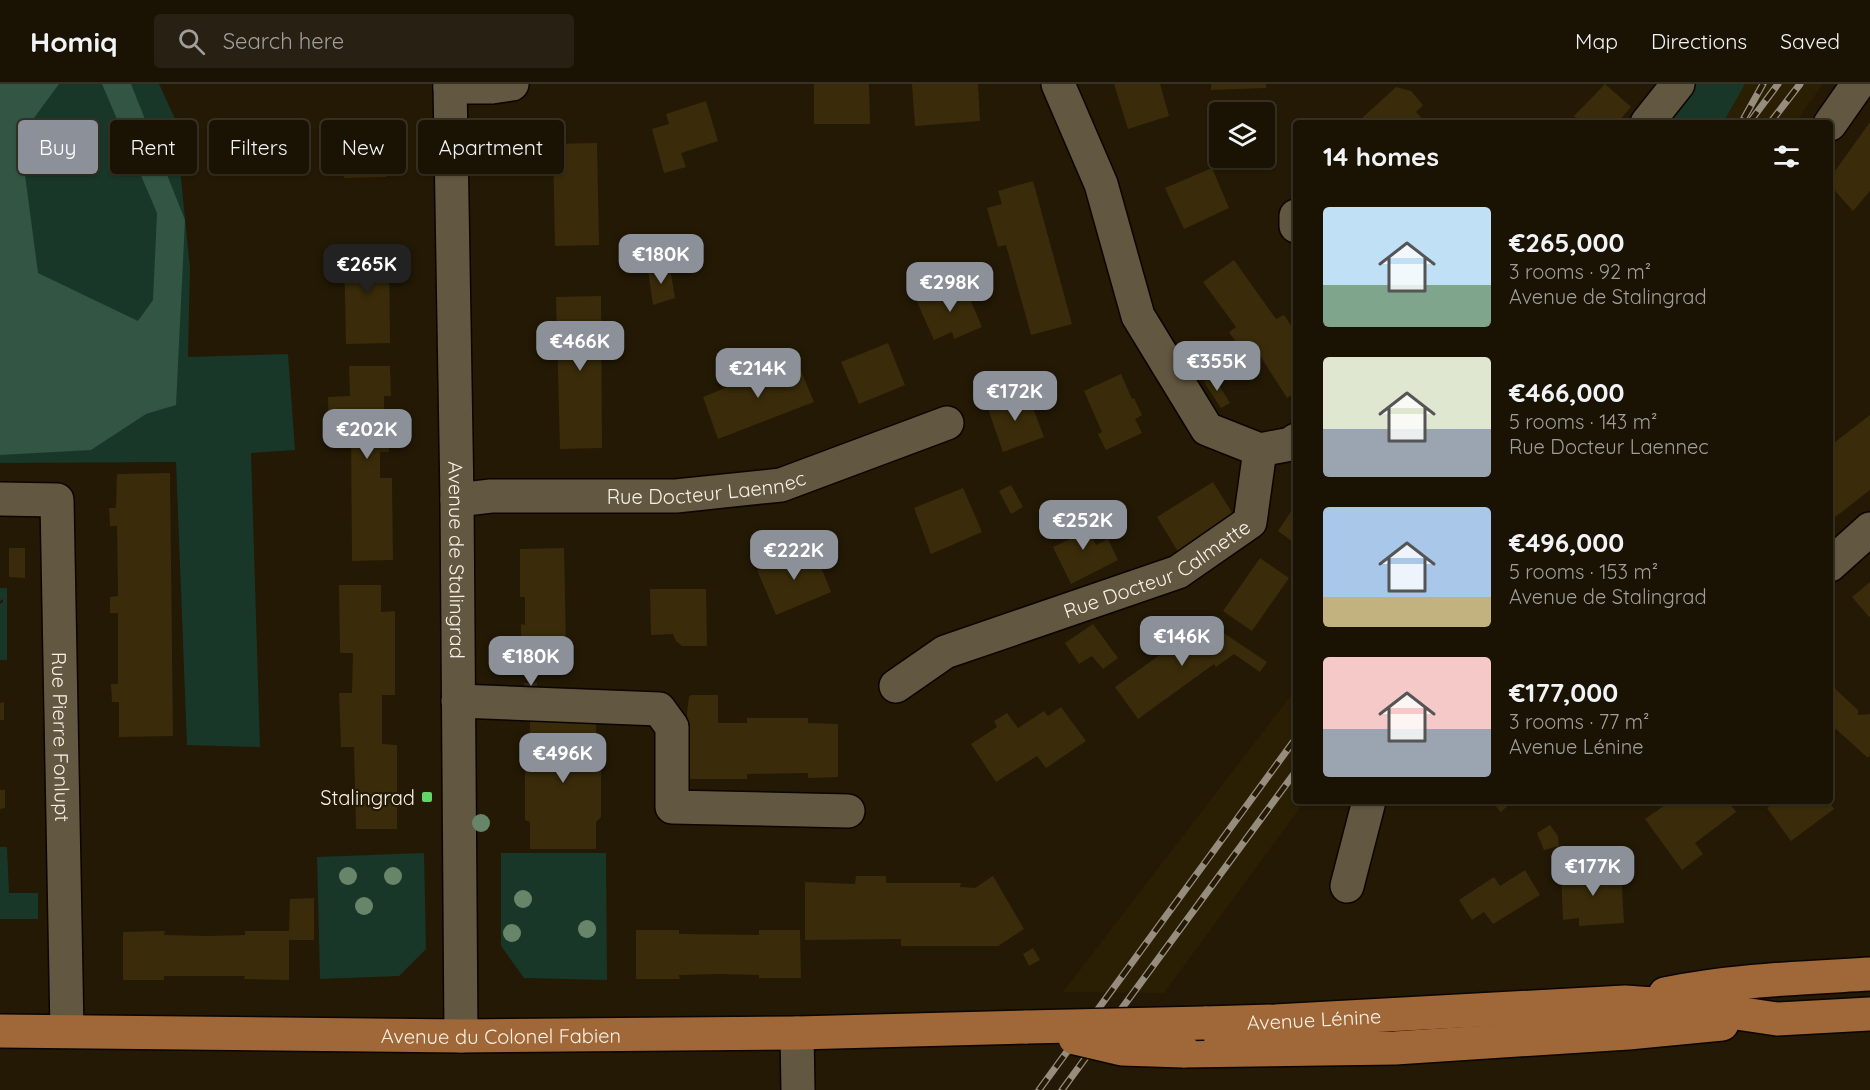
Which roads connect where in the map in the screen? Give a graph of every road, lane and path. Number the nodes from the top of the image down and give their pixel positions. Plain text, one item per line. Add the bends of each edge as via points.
1 (512, 84) edge
2 (1058, 84) edge
3 (1678, 84) edge
4 (1858, 84) edge
5 (450, 86) edge
6 (1649, 120) edge
7 (1833, 120) edge
8 (947, 423) dead end
9 (1293, 442) edge
10 (1260, 450) junction
11 (0, 499) edge
12 (457, 500) junction
13 (1870, 529) edge
14 (1833, 562) edge
15 (896, 686) dead end
16 (458, 701) junction
17 (1368, 804) edge
18 (848, 811) dead end
19 (1347, 886) dead end
20 (1870, 974) edge
21 (1625, 1002) junction
22 (1870, 1014) edge
23 (1777, 1019) junction
24 (1014, 1028) junction
25 (0, 1031) edge
26 (67, 1031) junction
27 (797, 1033) junction
28 (461, 1036) junction
29 (798, 1090) edge

1 - 5 street
2 - 10 street via 1101,184 1138,316 1207,429
3 - 6 street
4 - 7 street
5 - 12 street, Avenue de Stalingrad
8 - 12 street, Rue Docteur Laennec via 781,485 676,496 491,496
9 - 10 street
10 - 15 street, Rue Docteur Calmette via 1250,522 1178,573 945,652
11 - 26 street, Rue Pierre Fonlupt via 57,500
12 - 16 street, Avenue de Stalingrad
13 - 14 street
16 - 18 street via 659,709 672,727 672,807
16 - 28 street, Avenue de Stalingrad
17 - 19 street
20 - 21 main road, Avenue Lénine via 1700,987
21 - 23 main road, Avenue Lénine
21 - 24 main road, Avenue Lénine, bridge via 1275,1021
22 - 23 main road, Avenue Lénine
23 - 24 main road, bridge via 1395,1048 1183,1051 1122,1049
24 - 27 main road, Avenue du Colonel Fabien
25 - 26 main road, Avenue du Colonel Fabien
26 - 28 main road, Avenue du Colonel Fabien
27 - 28 main road, Avenue du Colonel Fabien
27 - 29 street

